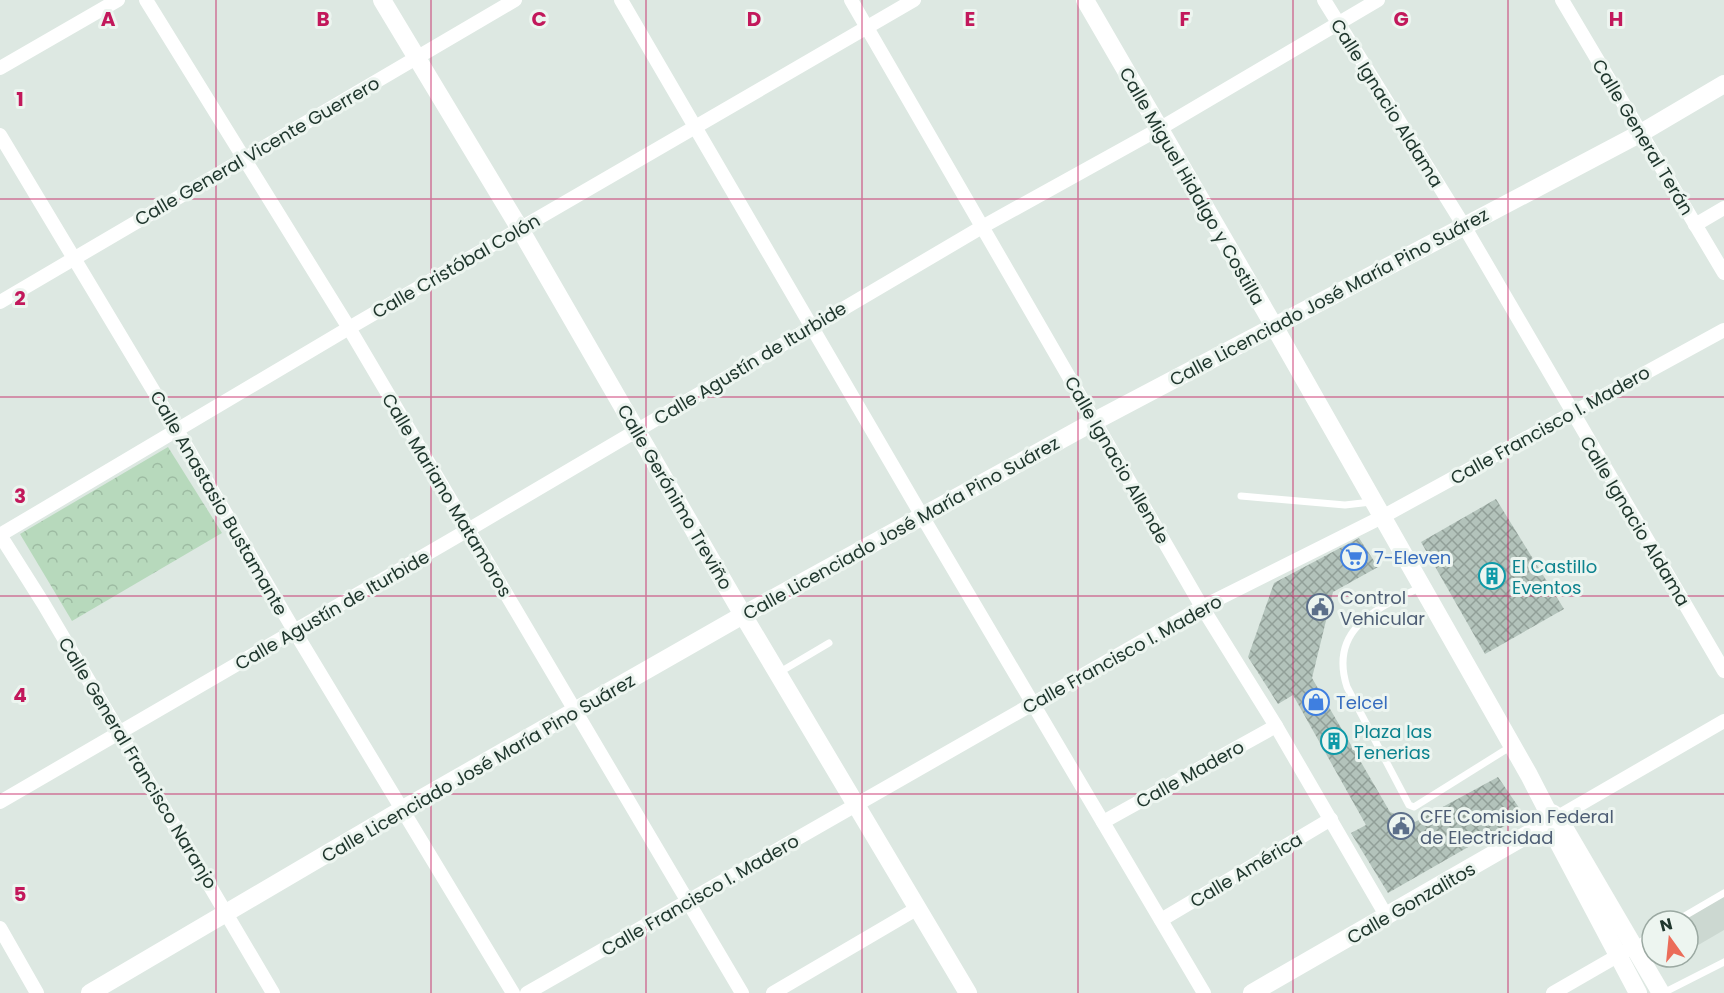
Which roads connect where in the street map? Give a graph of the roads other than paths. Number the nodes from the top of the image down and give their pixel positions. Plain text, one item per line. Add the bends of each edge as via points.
1 (118, 0) edge
2 (146, 0) edge
3 (382, 0) edge
4 (515, 0) edge
5 (621, 0) edge
6 (851, 0) edge
7 (914, 0) edge
8 (1085, 0) edge
9 (1324, 0) edge
10 (1378, 0) edge
11 (1562, 0) edge
12 (1338, 23) junction
13 (867, 27) junction
14 (417, 57) junction
15 (0, 68) edge
16 (1724, 84) edge
17 (694, 129) junction
18 (1159, 129) junction
19 (1641, 133) junction
20 (0, 135) edge
21 (244, 158) junction
22 (1724, 208) edge
23 (1695, 225) junction
24 (1464, 226) junction
25 (982, 227) junction
26 (520, 229) junction
27 (75, 259) junction
28 (1724, 273) edge
29 (0, 302) edge
30 (812, 326) junction
31 (1274, 326) junction
32 (349, 328) junction
33 (1724, 330) edge
34 (1572, 414) junction
35 (1095, 421) junction
36 (177, 430) junction
37 (636, 430) junction
38 (1241, 496) dead end
39 (1373, 501) junction
40 (922, 516) junction
41 (1382, 518) junction
42 (468, 530) junction
43 (0, 535) edge
44 (1422, 587) junction
45 (1202, 608) junction
46 (743, 615) junction
47 (295, 632) junction
48 (829, 643) dead end
49 (1724, 671) edge
50 (777, 673) junction
51 (1033, 704) junction
52 (574, 712) junction
53 (1724, 721) edge
54 (1276, 726) junction
55 (119, 734) junction
56 (1512, 746) junction
57 (0, 802) edge
58 (856, 806) junction
59 (403, 809) junction
60 (1551, 817) junction
61 (1331, 819) junction
62 (1104, 822) junction
63 (1724, 893) edge
64 (689, 902) junction
65 (918, 908) junction
66 (1697, 909) edge
67 (227, 914) junction
68 (1387, 917) junction
69 (1161, 920) junction
70 (0, 928) edge
71 (1640, 942) edge
72 (1634, 946) junction
73 (1618, 956) junction
74 (1724, 963) edge
75 (37, 993) edge
76 (90, 993) edge
77 (273, 993) edge
78 (513, 993) edge
79 (527, 993) edge
80 (742, 993) edge
81 (773, 993) edge
82 (968, 993) edge
83 (1204, 993) edge
84 (1252, 993) edge
85 (1553, 993) edge
86 (1638, 993) edge
87 (1662, 993) edge

1 - 15 street
2 - 21 street, Calle Mariano Matamoros
3 - 14 street, Calle Gerónimo Treviño
4 - 14 street, Calle General Vicente Guerrero
5 - 17 street
6 - 13 street, Calle Ignacio Allende
7 - 13 street, Calle Cristóbal Colón
8 - 18 street, Calle Miguel Hidalgo y Costilla
9 - 12 street, Calle Ignacio Aldama
10 - 12 street, Calle Agustín de Iturbide
11 - 19 street, Calle General Terán
12 - 18 street, Calle Agustín de Iturbide
12 - 24 street, Calle Ignacio Aldama
13 - 17 street, Calle Cristóbal Colón
13 - 25 street, Calle Ignacio Allende
14 - 21 street, Calle General Vicente Guerrero
14 - 26 street, Calle Gerónimo Treviño
16 - 19 street, Calle Licenciado José María Pino Suárez
17 - 26 street, Calle Cristóbal Colón
17 - 30 street
18 - 25 street, Calle Agustín de Iturbide
18 - 31 street, Calle Miguel Hidalgo y Costilla
19 - 23 street, Calle General Terán
19 - 24 street, Calle Licenciado José María Pino Suárez
20 - 27 street, Calle Anastasio Bustamante
21 - 27 street, Calle General Vicente Guerrero
21 - 32 street, Calle Mariano Matamoros
22 - 23 street
23 - 28 street, Calle General Terán
24 - 31 street, Calle Licenciado José María Pino Suárez
24 - 34 street, Calle Ignacio Aldama
25 - 30 street, Calle Agustín de Iturbide
25 - 35 street, Calle Ignacio Allende
26 - 32 street, Calle Cristóbal Colón
26 - 37 street, Calle Gerónimo Treviño
27 - 29 street, Calle General Vicente Guerrero
27 - 36 street, Calle Anastasio Bustamante
30 - 37 street, Calle Agustín de Iturbide
30 - 40 street
31 - 35 street, Calle Licenciado José María Pino Suárez
31 - 39 street, Calle Miguel Hidalgo y Costilla
32 - 36 street, Calle Cristóbal Colón
32 - 42 street, Calle Mariano Matamoros
33 - 34 street, Calle Francisco I. Madero
34 - 41 street, Calle Francisco I. Madero
34 - 49 street, Calle Ignacio Aldama
35 - 40 street, Calle Licenciado José María Pino Suárez
35 - 45 street, Calle Ignacio Allende
36 - 43 street, Calle Cristóbal Colón
36 - 47 street, Calle Anastasio Bustamante
37 - 42 street, Calle Agustín de Iturbide
37 - 46 street, Calle Gerónimo Treviño
38 - 39 lane via 1345,506
39 - 41 street, Calle Miguel Hidalgo y Costilla
40 - 46 street, Calle Licenciado José María Pino Suárez
40 - 51 street
41 - 44 street, Calle Miguel Hidalgo y Costilla
41 - 45 street, Calle Francisco I. Madero
42 - 47 street, Calle Agustín de Iturbide
42 - 52 street, Calle Mariano Matamoros
43 - 55 street, Calle General Francisco Naranjo
44 - 56 street, Calle Miguel Hidalgo y Costilla
44 - 56 lane via 1361,621 1346,645 1342,667 1347,687 1409,805 1414,807
45 - 51 street, Calle Francisco I. Madero
45 - 54 street, Calle Ignacio Allende
46 - 50 street, Calle Gerónimo Treviño
46 - 52 street, Calle Licenciado José María Pino Suárez
47 - 55 street, Calle Agustín de Iturbide
47 - 59 street, Calle Anastasio Bustamante
48 - 50 lane
50 - 58 street, Calle Gerónimo Treviño
51 - 58 street, Calle Francisco I. Madero
51 - 62 street
52 - 59 street, Calle Licenciado José María Pino Suárez
52 - 64 street, Calle Mariano Matamoros
53 - 60 street, Calle Gonzalitos
54 - 61 street, Calle Ignacio Allende
54 - 62 street, Calle Madero
55 - 57 street, Calle Agustín de Iturbide
55 - 67 street, Calle General Francisco Naranjo
56 - 60 street, Calle Miguel Hidalgo y Costilla
58 - 64 street, Calle Francisco I. Madero
58 - 65 street, Calle Gerónimo Treviño
59 - 67 street, Calle Licenciado José María Pino Suárez
59 - 78 street, Calle Anastasio Bustamante
60 - 68 street, Calle Gonzalitos
60 - 72 street
60 - 73 street
61 - 68 street, Calle Ignacio Allende
61 - 69 street, Calle América
62 - 69 street
63 - 66 lane
64 - 79 street, Calle Francisco I. Madero
64 - 80 street, Calle Mariano Matamoros
65 - 81 street
65 - 82 street, Calle Gerónimo Treviño
67 - 76 street, Calle Licenciado José María Pino Suárez
67 - 77 street, Calle General Francisco Naranjo
68 - 84 street, Calle Gonzalitos
69 - 83 street
70 - 75 street
71 - 72 lane
72 - 73 street
72 - 87 street
73 - 85 street
73 - 86 street
74 - 87 lane

